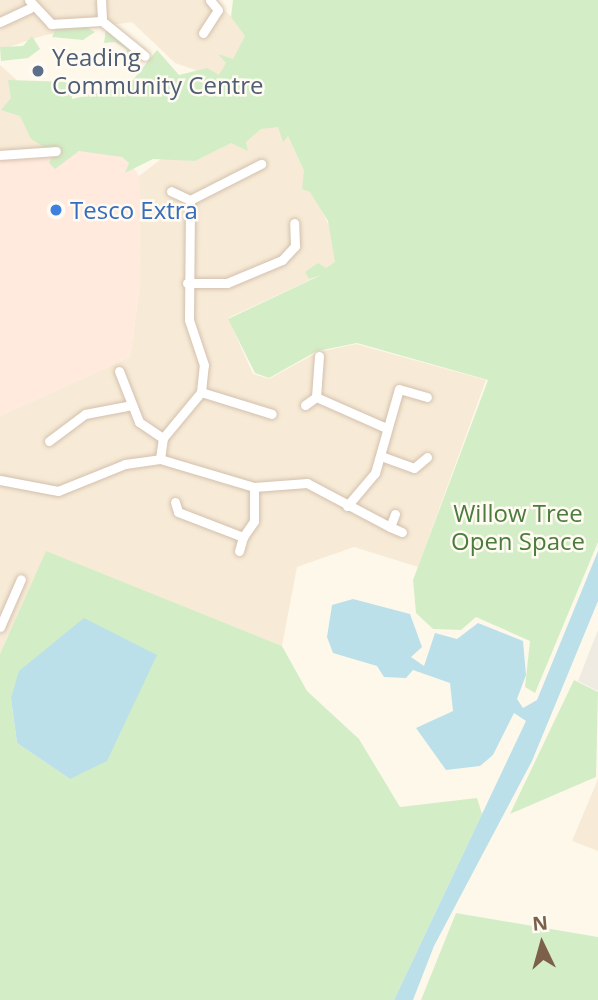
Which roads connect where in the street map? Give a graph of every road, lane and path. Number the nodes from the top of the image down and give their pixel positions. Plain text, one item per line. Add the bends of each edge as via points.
1 (101, 0) edge
2 (210, 0) edge
3 (29, 4) edge
4 (102, 21) junction
5 (0, 22) edge
6 (203, 33) dead end
7 (145, 56) dead end
8 (56, 151) dead end
9 (0, 155) edge
10 (261, 164) dead end
11 (171, 191) dead end
12 (190, 200) junction
13 (294, 223) dead end
14 (187, 283) junction
15 (319, 356) dead end
16 (120, 371) dead end
17 (201, 392) junction
18 (316, 397) junction
19 (427, 397) dead end
20 (132, 405) junction
21 (305, 405) dead end
22 (272, 414) dead end
23 (384, 427) junction
24 (163, 438) junction
25 (48, 441) dead end
26 (381, 456) junction
27 (427, 457) dead end
28 (160, 459) junction
29 (0, 480) edge
30 (254, 487) junction
31 (348, 506) junction
32 (175, 511) dead end
33 (396, 514) dead end
34 (390, 527) junction
35 (401, 532) dead end
36 (243, 537) junction
37 (239, 551) dead end
38 (21, 579) dead end
39 (0, 627) edge

1 - 4 street
2 - 6 street via 218,10
3 - 4 street via 59,26
3 - 5 street
4 - 7 street
8 - 9 street
10 - 12 street
11 - 12 street
12 - 14 street
13 - 14 street via 300,249 264,270 227,283
14 - 17 street via 189,320 204,365
15 - 18 street
16 - 20 street
17 - 22 street
17 - 24 street
18 - 21 street
18 - 23 street
19 - 23 street via 395,387
20 - 24 street via 139,422
20 - 25 street via 85,414
23 - 26 street
24 - 28 street
26 - 27 street via 414,472
26 - 31 street
28 - 29 street via 125,464 58,491
28 - 30 street
30 - 31 street via 307,483
30 - 36 street via 254,521
31 - 34 street
32 - 36 street
33 - 34 street
34 - 35 street
36 - 37 street
38 - 39 street

